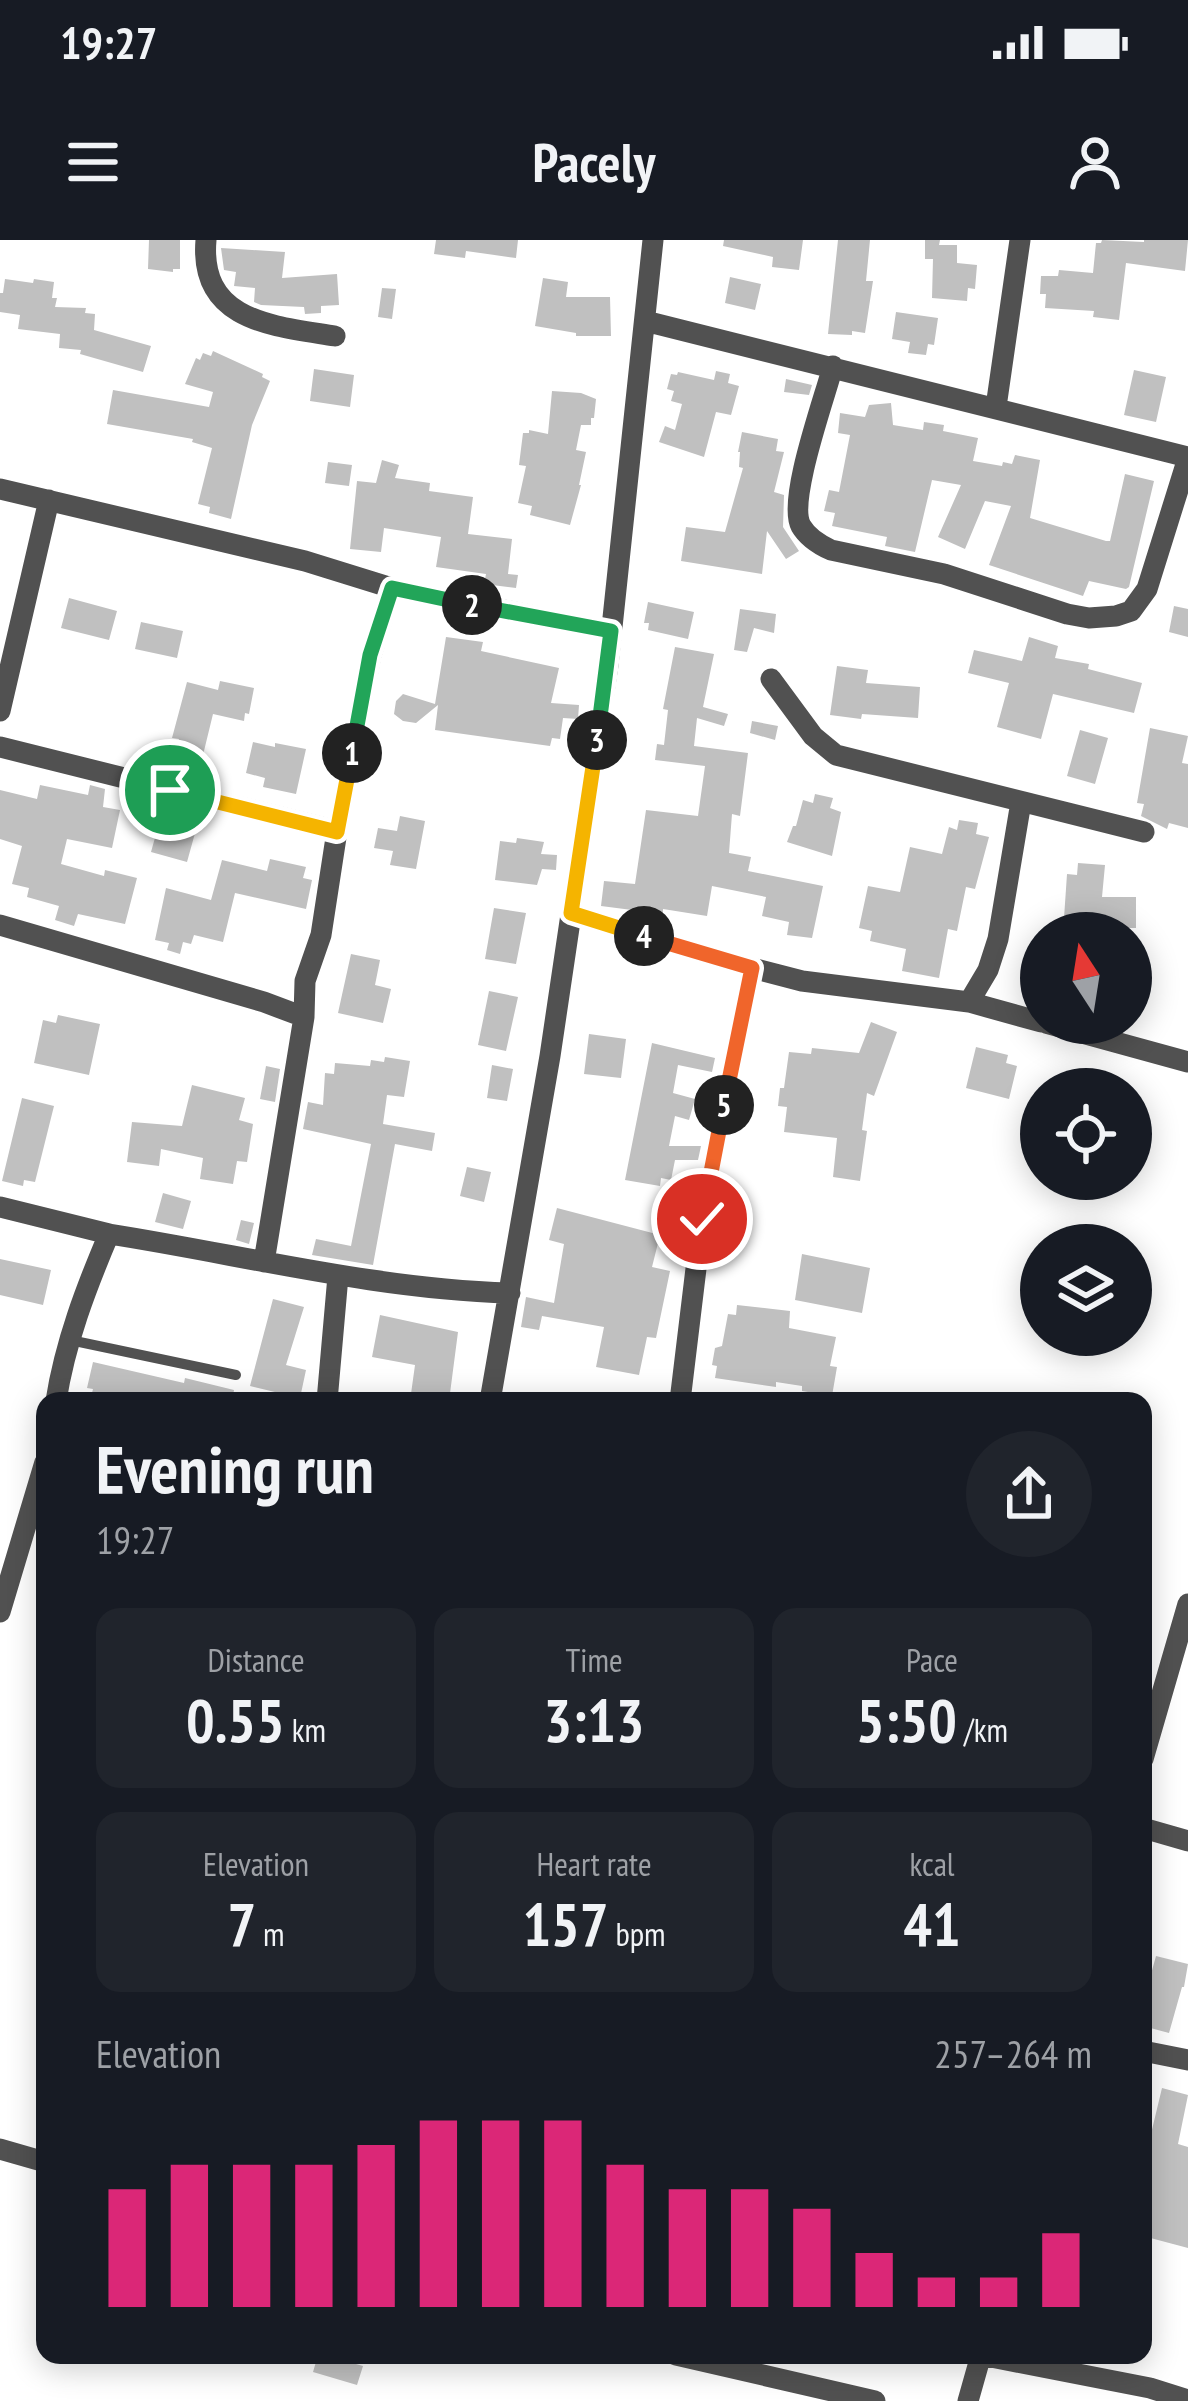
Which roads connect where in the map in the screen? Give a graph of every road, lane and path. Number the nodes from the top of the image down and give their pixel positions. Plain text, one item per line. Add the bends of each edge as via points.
1 (206, 240) edge
2 (653, 240) edge
3 (1020, 240) edge
4 (645, 321) junction
5 (335, 336) dead end
6 (832, 366) junction
7 (996, 407) junction
8 (1188, 457) edge
9 (0, 489) edge
10 (49, 500) junction
11 (392, 588) junction
12 (611, 631) junction
13 (771, 679) dead end
14 (0, 712) edge
15 (0, 747) edge
16 (1021, 802) junction
17 (337, 832) junction
18 (1144, 832) dead end
19 (571, 913) junction
20 (0, 925) edge
21 (752, 968) junction
22 (969, 1002) junction
23 (1020, 1016) edge
24 (304, 1017) junction
25 (1123, 1044) edge
26 (1188, 1062) edge
27 (0, 1208) edge
28 (109, 1234) junction
29 (264, 1262) junction
30 (338, 1276) junction
31 (510, 1293) junction
32 (70, 1340) junction
33 (236, 1375) dead end
34 (58, 1392) edge
35 (328, 1392) edge
36 (492, 1392) edge
37 (681, 1392) edge
38 (36, 1492) edge
39 (1188, 1604) edge
40 (0, 1612) edge
41 (1152, 1729) edge
42 (1152, 1831) edge
43 (1188, 1841) edge
44 (1152, 2052) edge
45 (1188, 2060) edge
46 (0, 2149) edge
47 (36, 2159) edge
48 (715, 2364) edge
49 (978, 2364) edge
50 (1027, 2364) edge
51 (1188, 2400) edge
52 (875, 2401) edge
53 (968, 2401) edge

1 - 5 street via 207,275 227,303 262,325
2 - 4 street
3 - 7 street
4 - 6 street
4 - 12 street
6 - 7 street
6 - 8 street via 797,504 802,527 817,543 1067,614 1116,616 1139,603
7 - 8 street
9 - 10 street
10 - 11 street
10 - 14 street
11 - 12 street
11 - 17 street via 370,655
12 - 19 street
13 - 16 street via 836,754
15 - 17 street
16 - 18 street
16 - 22 street via 998,939
17 - 24 street
19 - 21 street
19 - 31 street
20 - 24 street
21 - 22 street
21 - 37 street via 702,1219
22 - 23 street
24 - 29 street
25 - 26 street
27 - 28 street
28 - 29 street
28 - 32 street
29 - 30 street
30 - 31 street
30 - 35 street
31 - 36 street
32 - 33 lane
32 - 34 street
38 - 40 street
39 - 41 street
42 - 43 street
44 - 45 street
46 - 47 street
48 - 52 street
49 - 53 street
50 - 51 street

